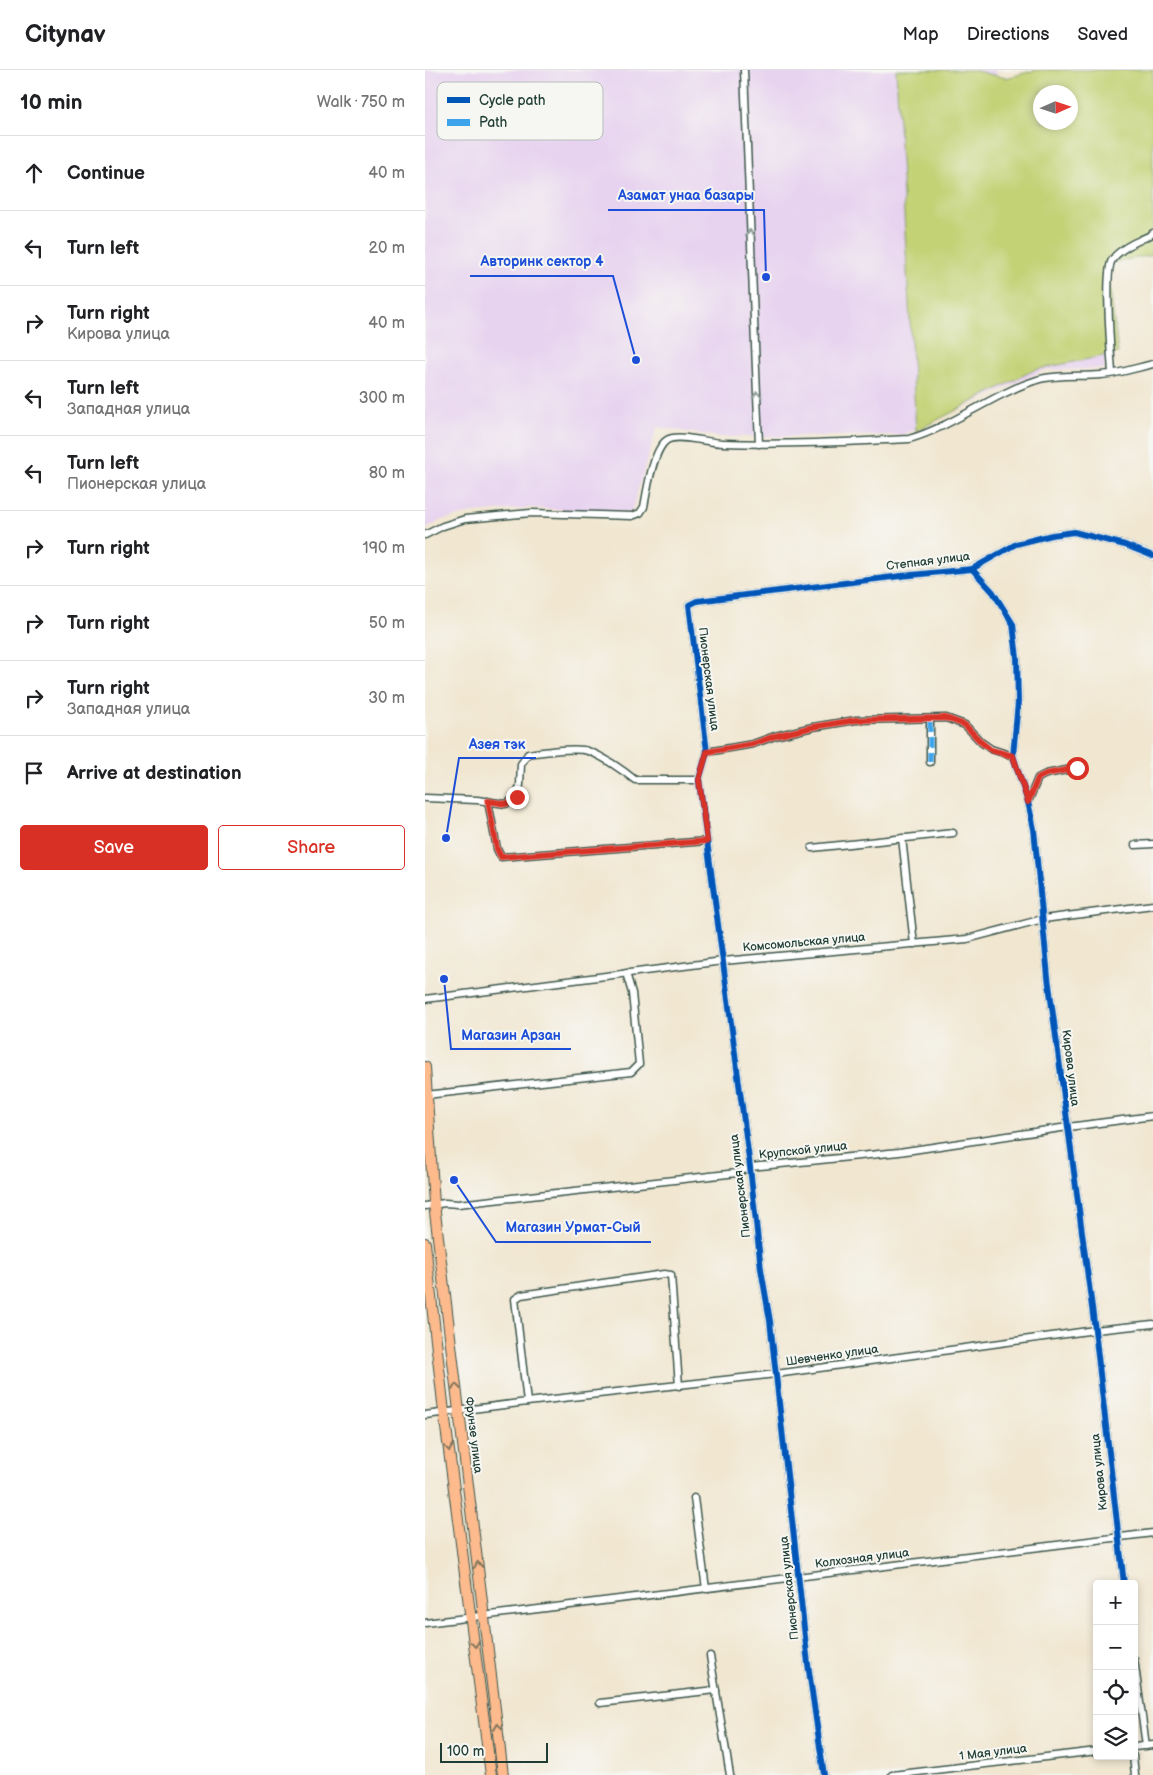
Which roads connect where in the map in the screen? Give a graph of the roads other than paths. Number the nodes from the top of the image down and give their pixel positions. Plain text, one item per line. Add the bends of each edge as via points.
1 (743, 70) edge
2 (1153, 232) edge
3 (1153, 364) edge
4 (1112, 373) junction
5 (759, 444) junction
6 (425, 535) edge
7 (1153, 556) edge
8 (973, 569) junction
9 (697, 602) joint
10 (930, 719) junction
11 (707, 752) junction
12 (1013, 756) junction
13 (930, 762) dead end
14 (1077, 768) dead end
15 (699, 780) junction
16 (425, 798) edge
17 (488, 801) junction
18 (1028, 802) junction
19 (953, 833) dead end
20 (902, 838) junction
21 (707, 841) junction
22 (1153, 844) edge
23 (1135, 845) dead end
24 (812, 848) dead end
25 (1153, 905) edge
26 (1043, 919) junction
27 (913, 944) junction
28 (723, 961) junction
29 (626, 973) junction
30 (425, 999) edge
31 (425, 1067) edge
32 (426, 1095) junction
33 (1153, 1116) edge
34 (1068, 1127) junction
35 (750, 1167) junction
36 (430, 1205) edge
37 (425, 1243) edge
38 (1153, 1324) edge
39 (1095, 1330) junction
40 (776, 1374) junction
41 (679, 1386) junction
42 (527, 1402) junction
43 (458, 1410) junction
44 (444, 1412) junction
45 (425, 1415) edge
46 (694, 1498) dead end
47 (1153, 1534) edge
48 (1118, 1538) junction
49 (799, 1578) junction
50 (1123, 1580) edge
51 (706, 1589) junction
52 (484, 1615) junction
53 (471, 1617) junction
54 (425, 1623) edge
55 (711, 1656) dead end
56 (1136, 1670) edge
57 (716, 1690) junction
58 (600, 1703) dead end
59 (1149, 1746) edge
60 (1093, 1752) edge
61 (1133, 1760) edge
62 (491, 1775) edge
63 (503, 1775) edge
64 (730, 1775) edge
65 (824, 1775) edge
66 (892, 1775) edge
67 (1135, 1775) edge

5 -> 1 street
2 - 4 street via 1111,260 1108,286
3 - 4 street
4 - 5 street via 1038,380 926,434 909,439
5 - 6 street via 711,443 683,438 665,441 653,466 643,507 640,513 632,516 521,514 465,519
7 - 8 street, Степная улица via 1125,544 1073,532 1016,544
8 - 9 street, Степная улица
8 - 12 street, Кирова улица via 993,592 1013,624 1018,702
9 - 11 street, Пионерская улица via 689,605 689,614
10 - 11 street via 856,720
10 - 12 street via 946,718 965,725 991,750
10 - 13 street
11 - 15 street, Пионерская улица
12 - 18 street, Кирова улица
14 - 18 street via 1038,778
15 - 17 street via 635,780 587,750 555,751 528,754 521,764 517,797 506,804
15 - 21 street, Пионерская улица
16 - 17 street
17 - 21 street via 501,857
18 - 26 street, Кирова улица via 1034,829
19 - 20 street
20 - 24 street
20 - 27 street
21 - 28 street, Пионерская улица
22 - 23 street
25 - 26 street, Комсомольская улица
26 - 27 street, Комсомольская улица via 967,939
26 - 34 street, Кирова улица
27 - 28 street, Комсомольская улица
28 - 29 street, Комсомольская улица
28 - 35 street, Пионерская улица
29 - 30 street, Комсомольская улица
29 - 32 street via 632,993 639,1064 631,1072
31 - 32 main road, Фрунзе улица
32 - 36 main road, Фрунзе улица
33 - 34 street, Крупской улица
34 - 35 street, Крупской улица via 899,1152
34 - 39 street, Кирова улица
35 - 36 street, Крупской улица via 737,1173
35 - 40 street, Пионерская улица
43 -> 36 main road, Фрунзе улица
37 - 44 main road
38 - 39 street, Шевченко улица
39 - 40 street, Шевченко улица
39 - 48 street, Кирова улица
40 - 41 street, Шевченко улица
40 - 49 street, Пионерская улица
41 - 42 street, Шевченко улица
41 - 42 street via 671,1275 664,1274 521,1295 515,1299
42 - 43 street, Шевченко улица
43 - 44 street, Шевченко улица
52 -> 43 main road, Фрунзе улица
44 - 45 street, Шевченко улица
44 -> 53 main road
46 - 51 street
47 - 48 street, Колхозная улица
48 - 49 street, Колхозная улица
48 - 50 street, Кирова улица
49 - 51 street, Колхозная улица
49 - 65 street, Пионерская улица
51 - 52 street, Колхозная улица
52 - 53 street, Колхозная улица
63 -> 52 main road, Фрунзе улица
53 - 54 street, Колхозная улица
53 -> 62 main road
55 - 57 street
56 - 59 street
57 - 58 street
57 - 64 street
60 - 66 street, 1 Мая улица
61 - 67 street

